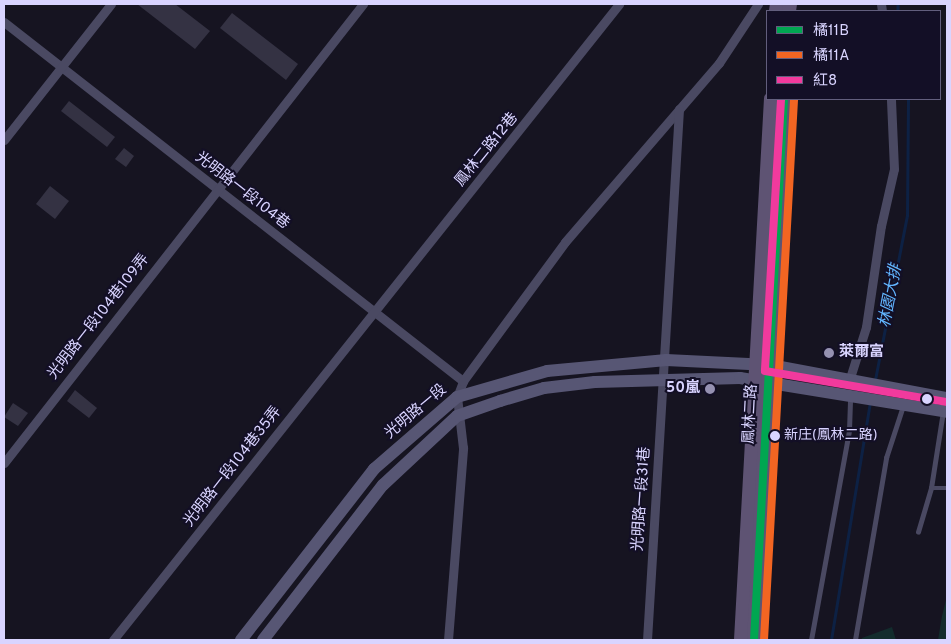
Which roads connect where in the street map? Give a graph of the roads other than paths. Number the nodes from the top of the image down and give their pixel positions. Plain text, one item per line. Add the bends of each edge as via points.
1 (111, 4) edge
2 (363, 4) edge
3 (619, 4) edge
4 (758, 4) edge
5 (4, 22) edge
6 (61, 68) junction
7 (771, 100) edge
8 (784, 100) edge
9 (891, 100) edge
10 (679, 109) junction
11 (4, 140) edge
12 (217, 188) junction
13 (374, 312) junction
14 (666, 360) junction
15 (764, 365) junction
16 (664, 378) junction
17 (762, 380) junction
18 (463, 381) junction
19 (851, 381) junction
20 (850, 395) junction
21 (457, 397) junction
22 (946, 398) edge
23 (902, 404) junction
24 (946, 411) edge
25 (458, 416) junction
26 (4, 463) edge
27 (931, 488) junction
28 (947, 488) edge
29 (918, 532) dead end
30 (113, 640) edge
31 (241, 640) edge
32 (263, 640) edge
33 (448, 640) edge
34 (647, 640) edge
35 (741, 640) edge
36 (754, 640) edge
37 (811, 640) edge
38 (855, 640) edge

1 - 6 street
2 - 12 street, 光明路一段104巷109弄
3 - 13 street, 鳳林二路12巷
4 - 10 street via 718,63
5 - 6 street, 光明路一段104巷
6 - 11 street
6 - 12 street, 光明路一段104巷
7 - 15 main road, 鳳林二路
8 - 15 main road, 鳳林二路
9 - 19 street via 894,169 881,226 866,328
10 - 14 street, 光明路一段31巷
10 - 18 street via 565,242
12 - 13 street, 光明路一段104巷
12 - 26 street, 光明路一段104巷109弄
13 - 18 street, 光明路一段104巷
13 - 30 street, 光明路一段104巷35弄
14 - 15 street, 光明路一段
14 - 16 street, 光明路一段31巷
14 - 21 street, 光明路一段 via 547,371
15 - 17 main road, 鳳林二路
15 - 19 street, 光明路一段
16 - 17 street, 光明路一段
16 - 25 street, 光明路一段 via 544,388
16 - 34 street, 光明路一段31巷
17 - 20 street, 光明路一段
17 - 35 main road, 鳳林二路
17 - 36 main road, 鳳林二路
18 - 21 street
19 - 22 street, 光明路一段
20 - 23 street, 光明路一段
20 - 37 lane via 849,430
21 - 25 street
21 - 31 street, 光明路一段 via 374,469
22 - 24 lane
23 - 24 street, 光明路一段
23 - 38 lane via 886,458
24 - 27 lane
25 - 32 street, 光明路一段 via 383,485
25 - 33 street via 463,448
27 - 28 lane
27 - 29 lane

